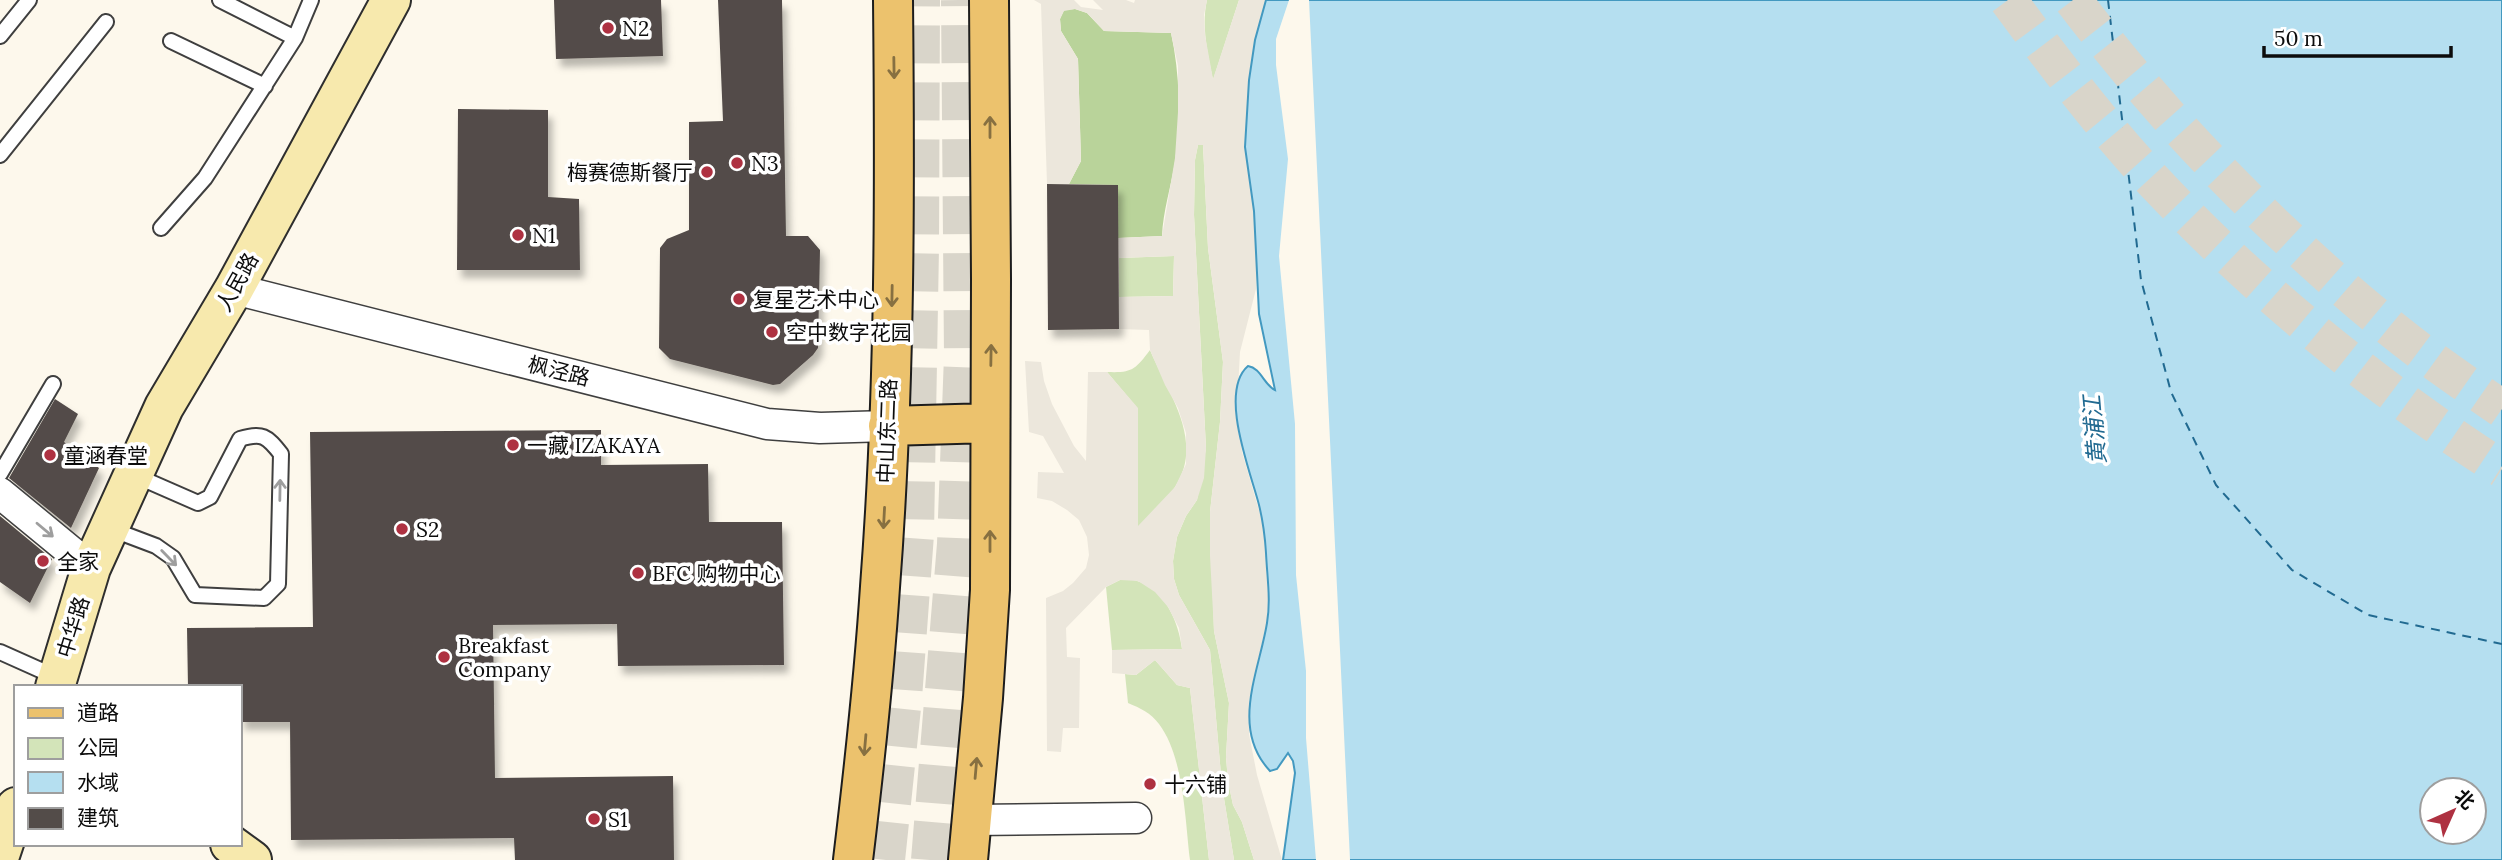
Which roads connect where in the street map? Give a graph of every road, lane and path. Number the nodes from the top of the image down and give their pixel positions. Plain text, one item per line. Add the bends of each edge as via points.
1 (29, 0) edge
2 (220, 0) edge
3 (311, 0) edge
4 (391, 0) edge
5 (893, 0) edge
6 (989, 0) edge
7 (106, 22) dead end
8 (0, 36) edge
9 (295, 38) junction
10 (171, 41) dead end
11 (265, 86) junction
12 (0, 155) edge
13 (161, 228) dead end
14 (234, 289) junction
15 (53, 384) dead end
16 (990, 423) junction
17 (888, 426) junction
18 (0, 474) edge
19 (132, 475) junction
20 (0, 493) edge
21 (110, 529) junction
22 (91, 568) junction
23 (0, 652) edge
24 (56, 682) edge
25 (14, 813) edge
26 (1136, 818) dead end
27 (972, 820) junction
28 (233, 846) edge
29 (0, 855) edge
30 (252, 860) edge
31 (853, 860) edge
32 (968, 860) edge

1 - 8 lane
2 - 9 lane
3 - 9 lane
4 - 14 street, 人民路
5 -> 17 main road, 中山东二路
16 -> 6 main road
7 - 12 lane
9 - 11 lane
10 - 11 lane
11 - 13 lane via 205,178
14 - 17 street, 枫泾路 via 767,424
14 - 19 street, 人民路 via 164,407
15 - 18 lane
16 - 17 main road
27 -> 16 main road via 990,590
17 -> 31 main road, 中山东二路 via 881,585
19 - 21 street, 人民路
21 -> 19 lane via 156,546 173,558 195,595 264,598 278,584 281,454 269,439 254,435 240,439 210,497 198,503
20 -> 22 street
21 - 22 street, 人民路
22 - 24 street, 中华路
23 - 24 lane
25 - 29 street
26 - 27 street
27 - 32 main road
28 - 30 street

